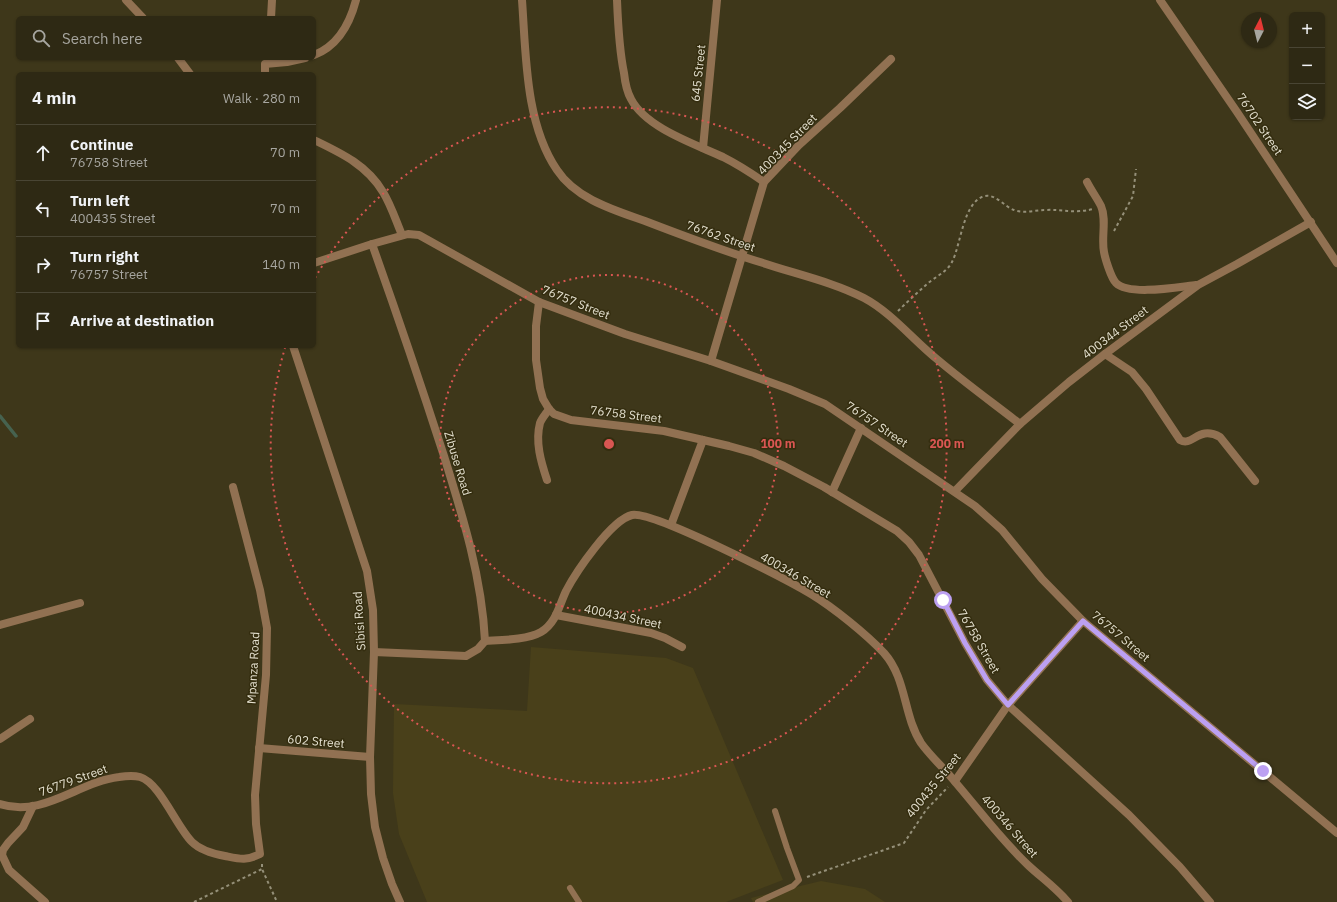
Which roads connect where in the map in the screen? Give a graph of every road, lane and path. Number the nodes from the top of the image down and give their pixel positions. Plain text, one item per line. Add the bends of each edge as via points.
1 (126, 0) edge
2 (272, 0) edge
3 (356, 0) edge
4 (522, 0) edge
5 (617, 0) edge
6 (717, 0) edge
7 (1160, 0) edge
8 (141, 16) edge
9 (271, 16) edge
10 (316, 54) edge
11 (890, 59) dead end
12 (180, 60) edge
13 (296, 60) edge
14 (266, 61) edge
15 (188, 72) edge
16 (265, 72) edge
17 (316, 141) edge
18 (703, 148) junction
19 (1136, 169) dead end
20 (764, 182) junction
21 (1087, 182) dead end
22 (1101, 207) junction
23 (1311, 222) junction
24 (1113, 232) dead end
25 (402, 235) junction
26 (372, 244) junction
27 (742, 257) junction
28 (316, 262) edge
29 (1337, 263) edge
30 (1198, 284) junction
31 (539, 302) junction
32 (891, 318) junction
33 (294, 348) edge
34 (1105, 354) junction
35 (711, 361) junction
36 (549, 409) junction
37 (1020, 424) junction
38 (861, 428) junction
39 (703, 440) junction
40 (547, 480) dead end
41 (1255, 481) dead end
42 (233, 487) dead end
43 (956, 491) junction
44 (832, 492) junction
45 (671, 525) junction
46 (80, 603) dead end
47 (556, 616) junction
48 (1083, 621) junction
49 (0, 625) edge
50 (485, 642) junction
51 (682, 647) dead end
52 (374, 652) junction
53 (1008, 705) junction
54 (30, 719) dead end
55 (0, 739) edge
56 (259, 748) junction
57 (370, 757) junction
58 (955, 781) junction
59 (0, 804) edge
60 (34, 806) junction
61 (775, 812) dead end
62 (1337, 833) edge
63 (260, 854) junction
64 (262, 868) junction
65 (799, 880) junction
66 (570, 888) dead end
67 (45, 902) edge
68 (194, 902) edge
69 (277, 902) edge
70 (400, 902) edge
71 (579, 902) edge
72 (758, 902) edge
73 (1068, 902) edge
74 (1210, 902) edge

1 - 8 street
2 - 9 street
3 - 10 street via 342,33 330,46
4 - 27 street, 76762 Street via 532,103 544,144 562,178 583,195 620,212
5 - 18 street via 620,54 631,100 651,121 673,135
6 - 18 street, 645 Street
7 - 23 street, 76702 Street
11 - 20 street, 400345 Street
12 - 15 street
13 - 14 street
14 - 16 street
17 - 25 street via 344,155 371,175 383,192
18 - 20 street
19 - 24 path via 1134,196
20 - 27 street, 400345 Street
21 - 22 street
22 - 30 street via 1104,219 1104,252 1116,284 1128,289 1150,290
22 - 32 path via 1082,212 1021,212 991,196 981,197 970,208 950,266
23 - 29 street, 76702 Street
23 - 30 street, 400344 Street
25 - 26 street, 76757 Street
25 - 31 street, 76757 Street via 414,234 427,239
26 - 28 street
26 - 50 street, Zibuse Road via 413,360 461,512 477,577 484,615
27 - 32 street, 76762 Street via 846,290 869,301
27 - 35 street, 400345 Street
30 - 34 street, 400344 Street
31 - 35 street, 76757 Street via 625,334
31 - 36 street via 536,360 540,388
32 - 37 street, 76762 Street via 938,360
33 - 52 street, Sibisi Road via 367,571 373,610
34 - 37 street, 400344 Street
34 - 41 street via 1132,372 1180,440 1187,441 1204,433 1220,437
35 - 38 street, 76757 Street via 825,404
36 - 39 street, 76758 Street via 554,414 571,420 664,431
36 - 40 street via 540,422 538,438 540,457
37 - 43 street, 400344 Street
38 - 43 street, 76757 Street
38 - 44 street
39 - 44 street, 76758 Street via 754,454 784,466
39 - 45 street
42 - 56 street, Mpanza Road via 260,590 267,628 266,675
43 - 48 street, 76757 Street via 1002,530 1042,579
44 - 53 street, 76758 Street via 883,522 909,542 926,566 987,680
45 - 47 street, 400346 Street via 645,516 634,515 624,518 597,545 573,579
45 - 58 street, 400346 Street via 763,568 812,595 874,644 885,655 899,677 913,729 922,745
46 - 49 street
47 - 50 street, 400346 Street via 537,634
47 - 51 street, 400434 Street via 651,633
48 - 53 street, 400435 Street
48 - 62 street, 76757 Street
50 - 52 street via 466,656
52 - 57 street, Sibisi Road
53 - 58 street, 400435 Street
53 - 74 street, 76758 Street via 1129,815
54 - 55 street
56 - 57 street, 602 Street
56 - 63 street, Mpanza Road via 255,795
57 - 70 street, Sibisi Road via 375,827 383,858
58 - 65 path, 400435 Street via 926,810 904,843
58 - 73 street, 400346 Street via 1014,851
59 - 60 street, 76779 Street via 19,808
60 - 63 street, 76779 Street via 90,784 115,778 140,777 150,782 193,843 207,852 242,859 251,859
60 - 67 street via 23,827 8,843 2,855 9,870
61 - 65 lane
63 - 64 path
64 - 68 path
64 - 69 path
65 - 72 lane via 793,886
66 - 71 lane

